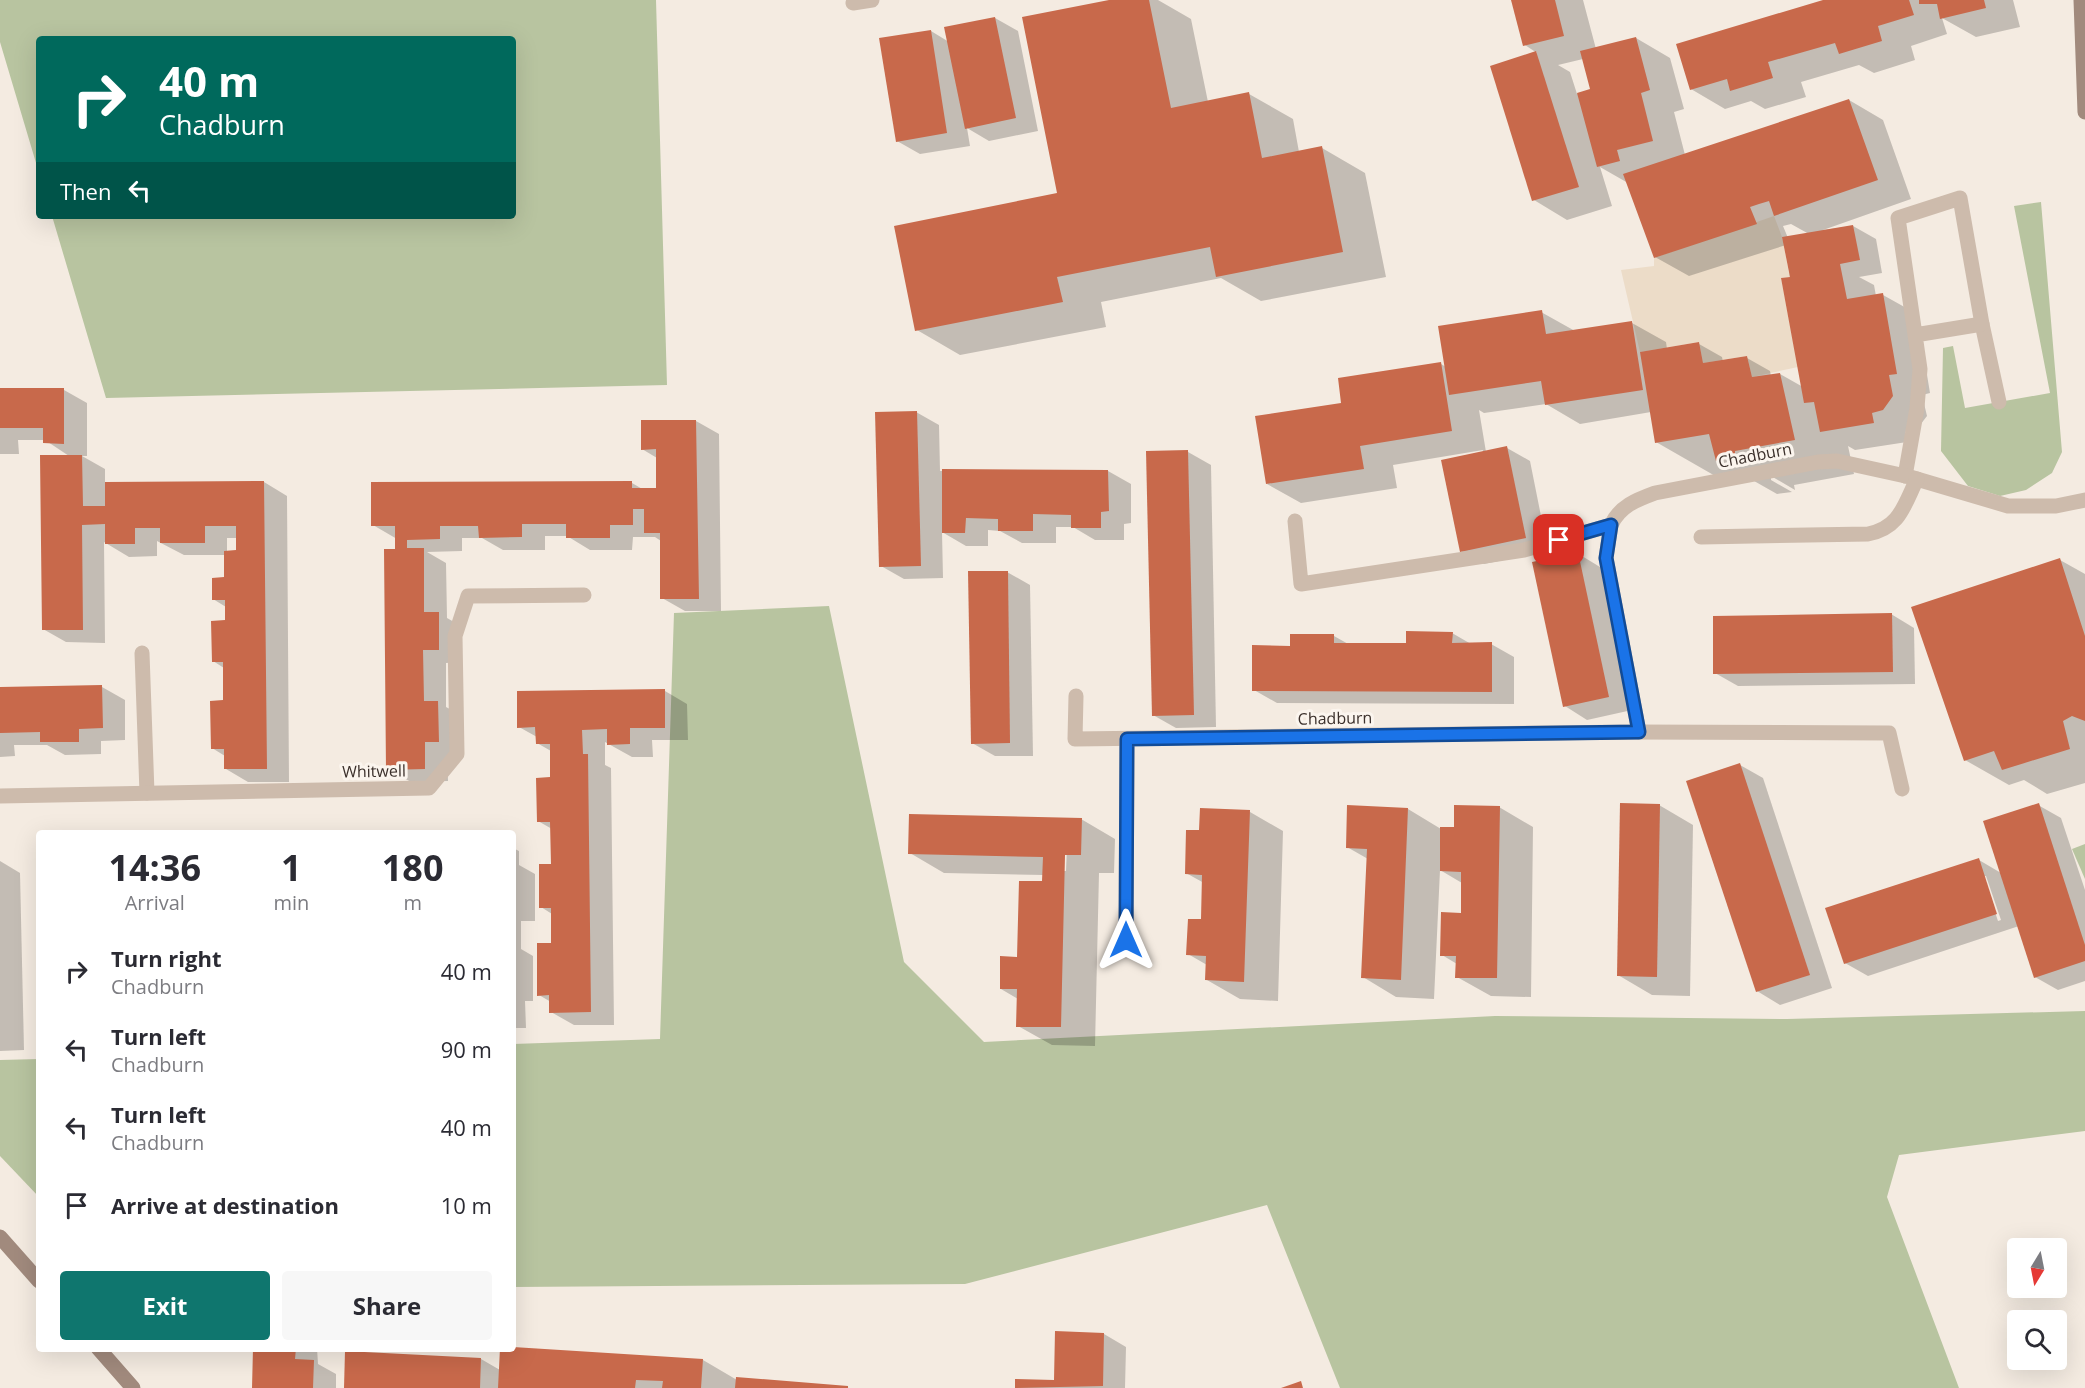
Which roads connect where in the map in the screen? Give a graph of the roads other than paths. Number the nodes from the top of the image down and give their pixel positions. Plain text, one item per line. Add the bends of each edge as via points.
1 (872, 0) edge
2 (2080, 0) edge
3 (853, 3) dead end
4 (2085, 112) edge
5 (1982, 324) junction
6 (1915, 335) junction
7 (1999, 402) dead end
8 (1911, 478) junction
9 (2085, 500) edge
10 (1295, 521) dead end
11 (1611, 525) junction
12 (1701, 537) dead end
13 (584, 595) dead end
14 (142, 653) dead end
15 (1076, 696) dead end
16 (1639, 732) junction
17 (1127, 739) junction
18 (1902, 789) dead end
19 (147, 793) junction
20 (0, 796) edge
21 (1126, 940) dead end
22 (0, 1237) edge
23 (36, 1278) edge
24 (102, 1352) edge
25 (133, 1388) edge

1 - 3 street
2 - 4 street
5 - 6 street
5 - 6 street via 1960,198 1898,218
5 - 7 street
6 - 8 street via 1920,369
8 - 9 street, Chadburn via 2008,506 2056,506
8 - 11 street, Chadburn via 1854,462 1818,462 1655,493 1617,512
8 - 12 street via 1896,521 1886,531
10 - 11 street via 1301,584 1524,550
11 - 16 street via 1606,558
13 - 19 street, Whitwell via 468,596 456,636 457,754 429,788
14 - 19 street
15 - 17 street, Chadburn via 1075,739
16 - 17 street, Chadburn
16 - 18 street, Chadburn via 1889,733
17 - 21 street
19 - 20 street, Whitwell
22 - 23 street
24 - 25 street

